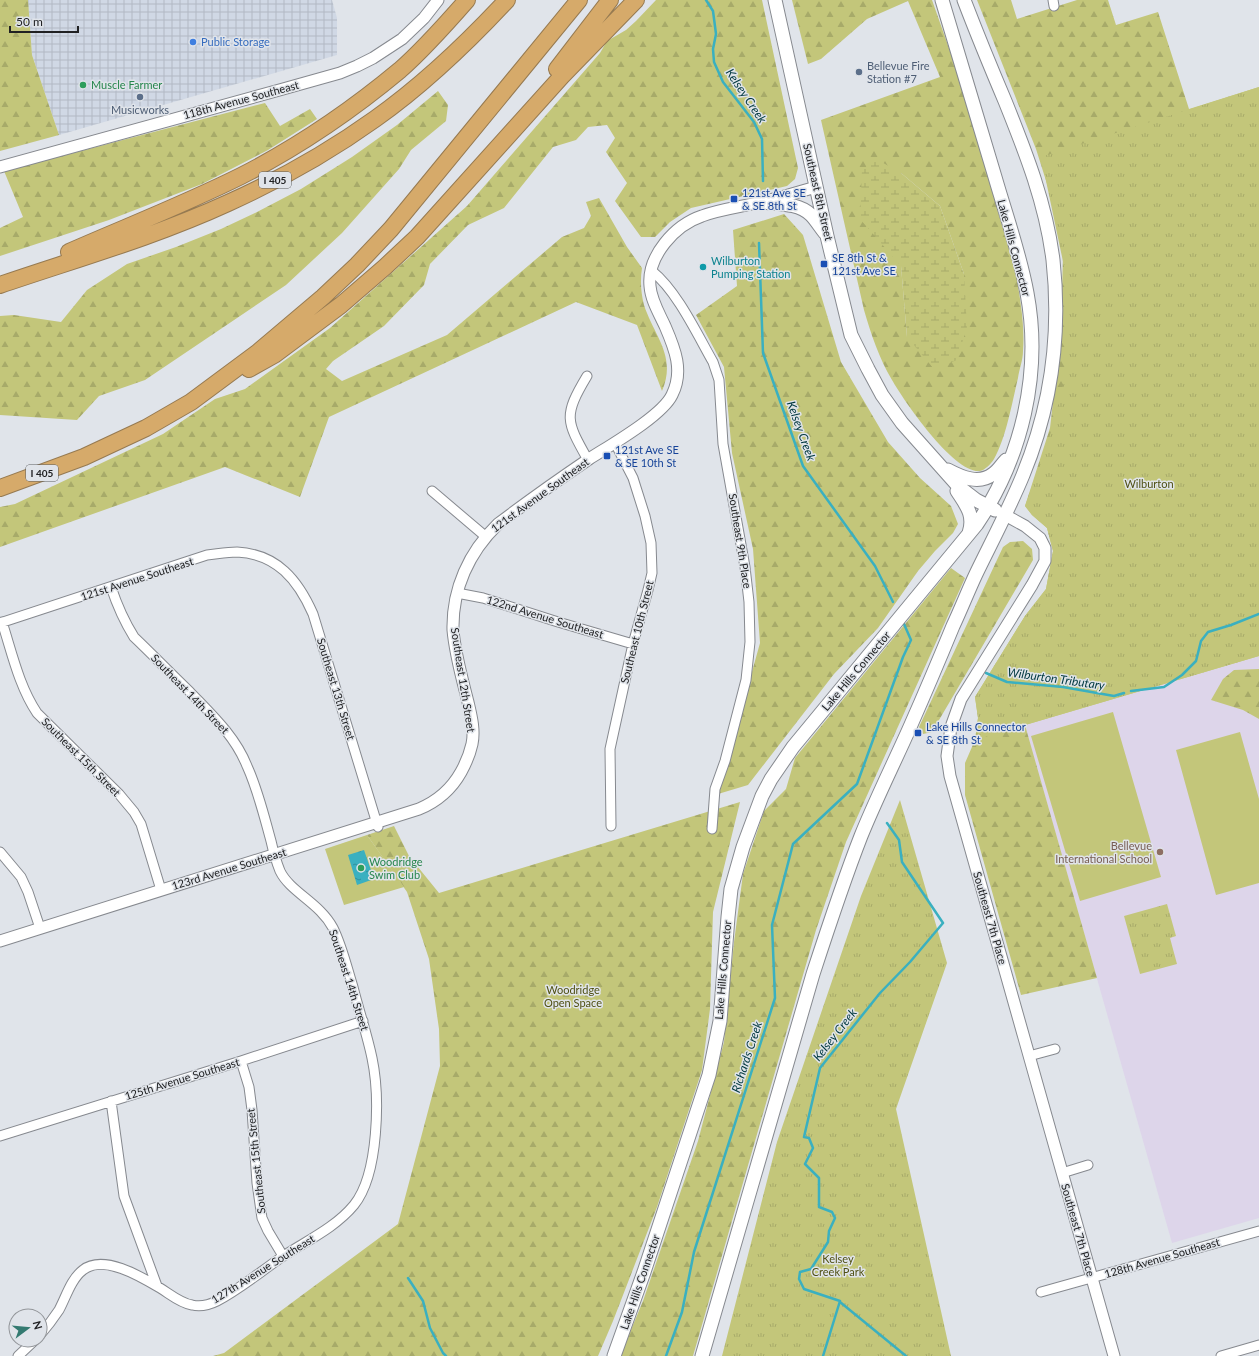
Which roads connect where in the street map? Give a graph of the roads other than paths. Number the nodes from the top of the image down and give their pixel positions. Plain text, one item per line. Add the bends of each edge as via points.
1 (438, 0) edge
2 (467, 0) edge
3 (507, 0) edge
4 (579, 0) edge
5 (610, 0) edge
6 (636, 0) edge
7 (775, 0) edge
8 (942, 0) edge
9 (964, 0) edge
10 (502, 140) junction
11 (0, 167) edge
12 (816, 187) junction
13 (762, 202) junction
14 (827, 236) junction
15 (652, 271) junction
16 (0, 283) edge
17 (586, 376) dead end
18 (209, 390) junction
19 (615, 443) junction
20 (1014, 450) junction
21 (588, 460) junction
22 (940, 466) junction
23 (0, 488) edge
24 (432, 491) dead end
25 (988, 507) junction
26 (1005, 516) junction
27 (485, 536) junction
28 (968, 536) junction
29 (274, 563) joint
30 (111, 587) junction
31 (457, 593) junction
32 (1, 623) edge
33 (633, 644) junction
34 (452, 787) joint
35 (378, 825) junction
36 (611, 826) dead end
37 (712, 829) dead end
38 (0, 852) edge
39 (275, 855) junction
40 (161, 890) junction
41 (40, 928) junction
42 (0, 941) edge
43 (363, 1021) junction
44 (1055, 1049) dead end
45 (1028, 1056) junction
46 (241, 1061) junction
47 (111, 1101) junction
48 (375, 1135) joint
49 (0, 1136) edge
50 (1088, 1165) dead end
51 (1062, 1173) junction
52 (1259, 1231) edge
53 (283, 1256) junction
54 (1091, 1278) junction
55 (156, 1286) junction
56 (1041, 1292) dead end
57 (48, 1325) edge
58 (1259, 1345) edge
59 (26, 1348) edge
60 (18, 1356) edge
61 (614, 1356) edge
62 (702, 1356) edge
63 (1114, 1356) edge
64 (1221, 1356) edge

1 - 11 street, 118th Avenue Southeast via 402,39 373,58 340,73
2 - 16 highway via 400,69 359,101 286,151 205,193
3 - 16 highway, I 405 via 454,53 408,93 333,147 279,179 227,204 154,233
4 - 18 highway, I 405 via 372,250 323,298
5 - 10 highway
6 - 10 highway
7 - 12 main road, Southeast 8th Street
8 - 20 main road, Lake Hills Connector via 1028,293 1032,363 1025,414
9 - 26 main road via 1040,194 1048,230 1055,288 1055,343 1045,405 1024,473
10 - 18 highway via 417,237 341,305 274,355
12 - 13 street, 121st Avenue Southeast
12 - 14 main road, Southeast 8th Street
13 - 14 main road via 800,208 810,214
13 - 15 street, 121st Avenue Southeast via 702,216 686,223 670,236
14 - 22 main road, Southeast 8th Street via 851,335 882,395 902,423
15 - 19 street, 121st Avenue Southeast via 652,295 676,351 676,384 668,403
15 - 37 street, Southeast 9th Place via 662,280 684,310 717,371 723,444 749,602 750,642 746,680 716,789
17 - 21 street via 574,396 570,416 573,432
18 - 23 highway, I 405 via 146,428 84,457
19 - 21 street, 121st Avenue Southeast
19 - 33 street, Southeast 10th Street via 633,478 651,543 652,573
20 - 22 main road via 994,474 979,480 961,477
20 - 25 main road, Lake Hills Connector via 999,489
21 - 27 street, 121st Avenue Southeast
22 - 25 main road, Southeast 8th Street via 964,491
22 - 28 main road via 970,512 972,522
24 - 27 street
25 - 26 main road, Southeast 8th Street
25 - 28 main road, Lake Hills Connector
26 - 45 street, Southeast 7th Place via 1025,526 1040,538 1045,548 1045,561 961,699 951,727 947,756 950,776
26 - 62 main road via 890,770 831,918 808,989
27 - 31 street, 121st Avenue Southeast via 464,571
28 - 61 main road, Lake Hills Connector via 793,747 771,779 757,808 742,847 731,889 720,1021 709,1075
29 - 30 street, 121st Avenue Southeast via 250,553 212,554
29 - 35 street, Southeast 13th Street via 297,583 314,614
30 - 32 street, 121st Avenue Southeast
30 - 39 street, Southeast 14th Street via 119,610 134,637 210,713 239,748 256,788
31 - 33 street, 122nd Avenue Southeast via 483,598
31 - 34 street, Southeast 12th Street via 454,611 456,652 473,732 464,766
32 - 40 street, Southeast 15th Street via 22,686 31,704 134,812 141,824
33 - 36 street, Southeast 10th Street via 610,749
34 - 35 street, 123rd Avenue Southeast via 429,805
35 - 39 street, 123rd Avenue Southeast
38 - 41 street via 21,877
39 - 40 street, 123rd Avenue Southeast
39 - 43 street, Southeast 14th Street via 280,872 286,880 326,916 333,928
40 - 41 street, 123rd Avenue Southeast
41 - 42 street, 123rd Avenue Southeast
43 - 46 street, 125th Avenue Southeast
43 - 48 street, Southeast 14th Street via 372,1058 376,1093
44 - 45 street
45 - 51 street, Southeast 7th Place
46 - 47 street, 125th Avenue Southeast
46 - 53 street, Southeast 15th Street via 252,1110 262,1218
47 - 49 street, 125th Avenue Southeast
47 - 55 street via 124,1196
48 - 53 street, 127th Avenue Southeast via 366,1182 354,1205 339,1220
50 - 51 street
51 - 54 street, Southeast 7th Place
52 - 54 street, 128th Avenue Southeast
53 - 55 street, 127th Avenue Southeast via 225,1296 206,1305 183,1303
54 - 56 street, 128th Avenue Southeast
54 - 63 street, Southeast 7th Place
55 - 57 street, 127th Avenue Southeast via 122,1268 108,1264 90,1265 76,1276 58,1312
58 - 64 street
59 - 60 street

